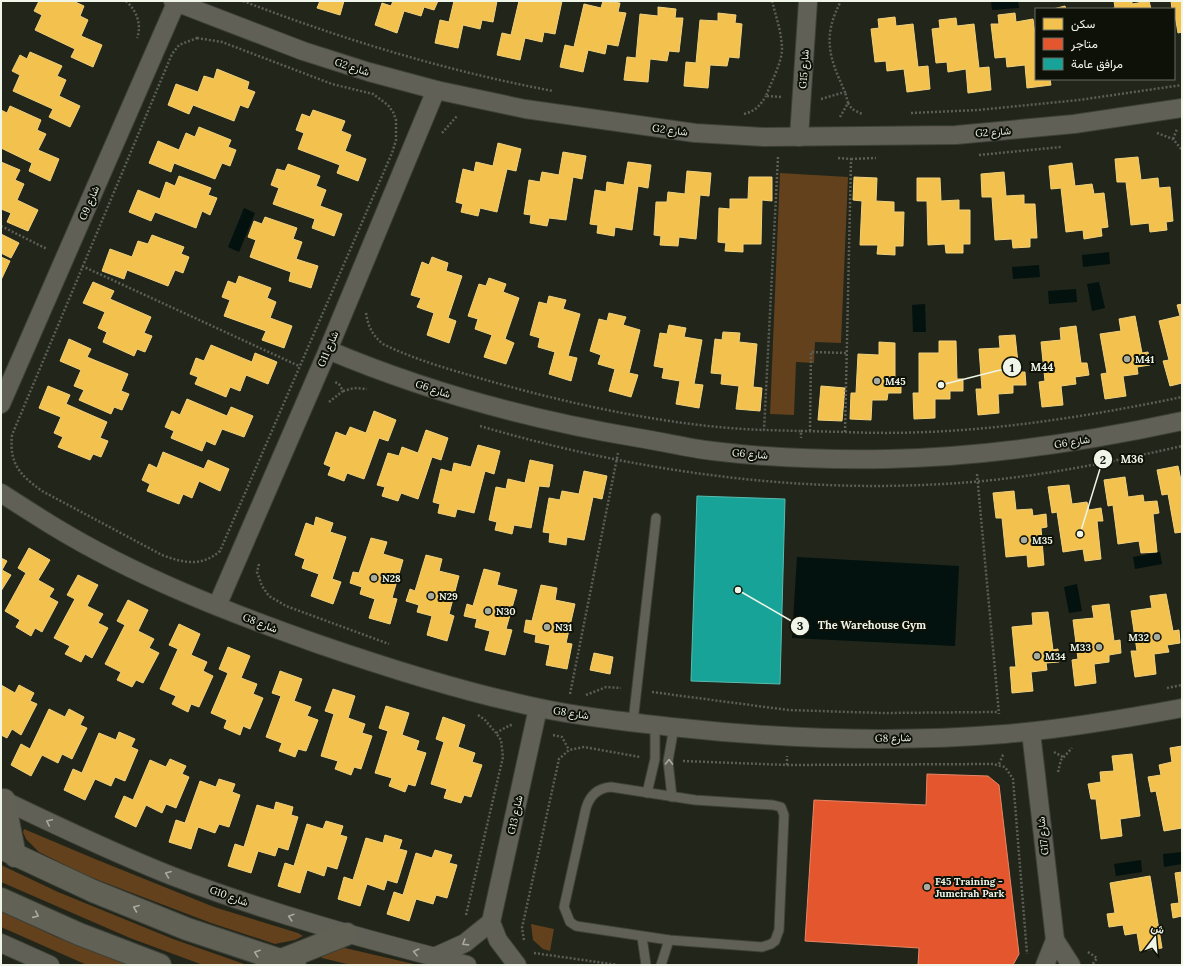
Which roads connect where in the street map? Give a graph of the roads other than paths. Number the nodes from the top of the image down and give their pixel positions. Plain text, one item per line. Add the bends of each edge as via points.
1 (808, 1) edge
2 (175, 2) edge
3 (436, 90) junction
4 (1182, 108) edge
5 (799, 137) junction
6 (328, 350) junction
7 (1, 404) edge
8 (1182, 421) edge
9 (1, 492) edge
10 (656, 518) dead end
11 (217, 606) junction
12 (538, 708) junction
13 (1182, 708) edge
14 (633, 722) junction
15 (654, 725) junction
16 (674, 727) junction
17 (1032, 732) junction
18 (647, 793) junction
19 (672, 797) junction
20 (2, 800) edge
21 (8, 852) edge
22 (1, 899) edge
23 (491, 922) junction
24 (346, 934) junction
25 (642, 937) junction
26 (669, 940) junction
27 (1055, 940) junction
28 (1, 943) edge
29 (434, 957) junction
30 (24, 959) edge
31 (287, 963) edge
32 (50, 965) edge
33 (160, 965) edge
34 (467, 965) edge
35 (517, 965) edge
36 (646, 965) edge
37 (661, 965) edge
38 (1045, 965) edge
39 (1071, 965) edge

1 - 5 street, G15 شارع
2 - 3 street, G2 شارع via 303,51
2 - 7 street, G9 شارع
3 - 5 street, G2 شارع via 613,122 729,136
3 - 6 street, G11 شارع
4 - 5 street, G2 شارع via 1015,130 942,135
6 - 8 street, G6 شارع via 394,376 485,405 578,428 713,451 800,458 888,459 975,454 1078,441
6 - 11 street, G11 شارع
9 - 11 street, G8 شارع via 55,527 128,566
10 - 14 lane
11 - 12 street, G8 شارع via 351,656
12 - 14 street, G8 شارع
12 - 23 street, G13 شارع
13 - 17 street, G8 شارع
14 - 15 street, G8 شارع
15 - 16 street, G8 شارع
15 - 18 lane via 655,759
16 - 17 street, G8 شارع via 857,739
19 -> 16 lane via 668,760
17 - 27 street, G17 شارع
18 - 19 lane
18 - 25 lane via 611,787 598,790 592,795 586,808 564,907 570,922 576,926
19 - 26 lane via 777,805 781,807 784,815 779,930 775,941 762,947
20 - 21 street
24 -> 20 street, G10 شارع via 258,907 172,875 87,840
31 -> 21 street via 158,917
22 -> 33 street via 79,934
23 -> 29 street via 465,943
23 - 35 street via 498,940
29 -> 24 street, G10 شارع
24 - 31 street
25 - 26 lane
25 - 36 lane
26 - 37 lane
27 - 38 street, G17 شارع
27 - 39 street, G17 شارع
28 - 30 street
29 - 34 street, G10 شارع
30 - 32 street

